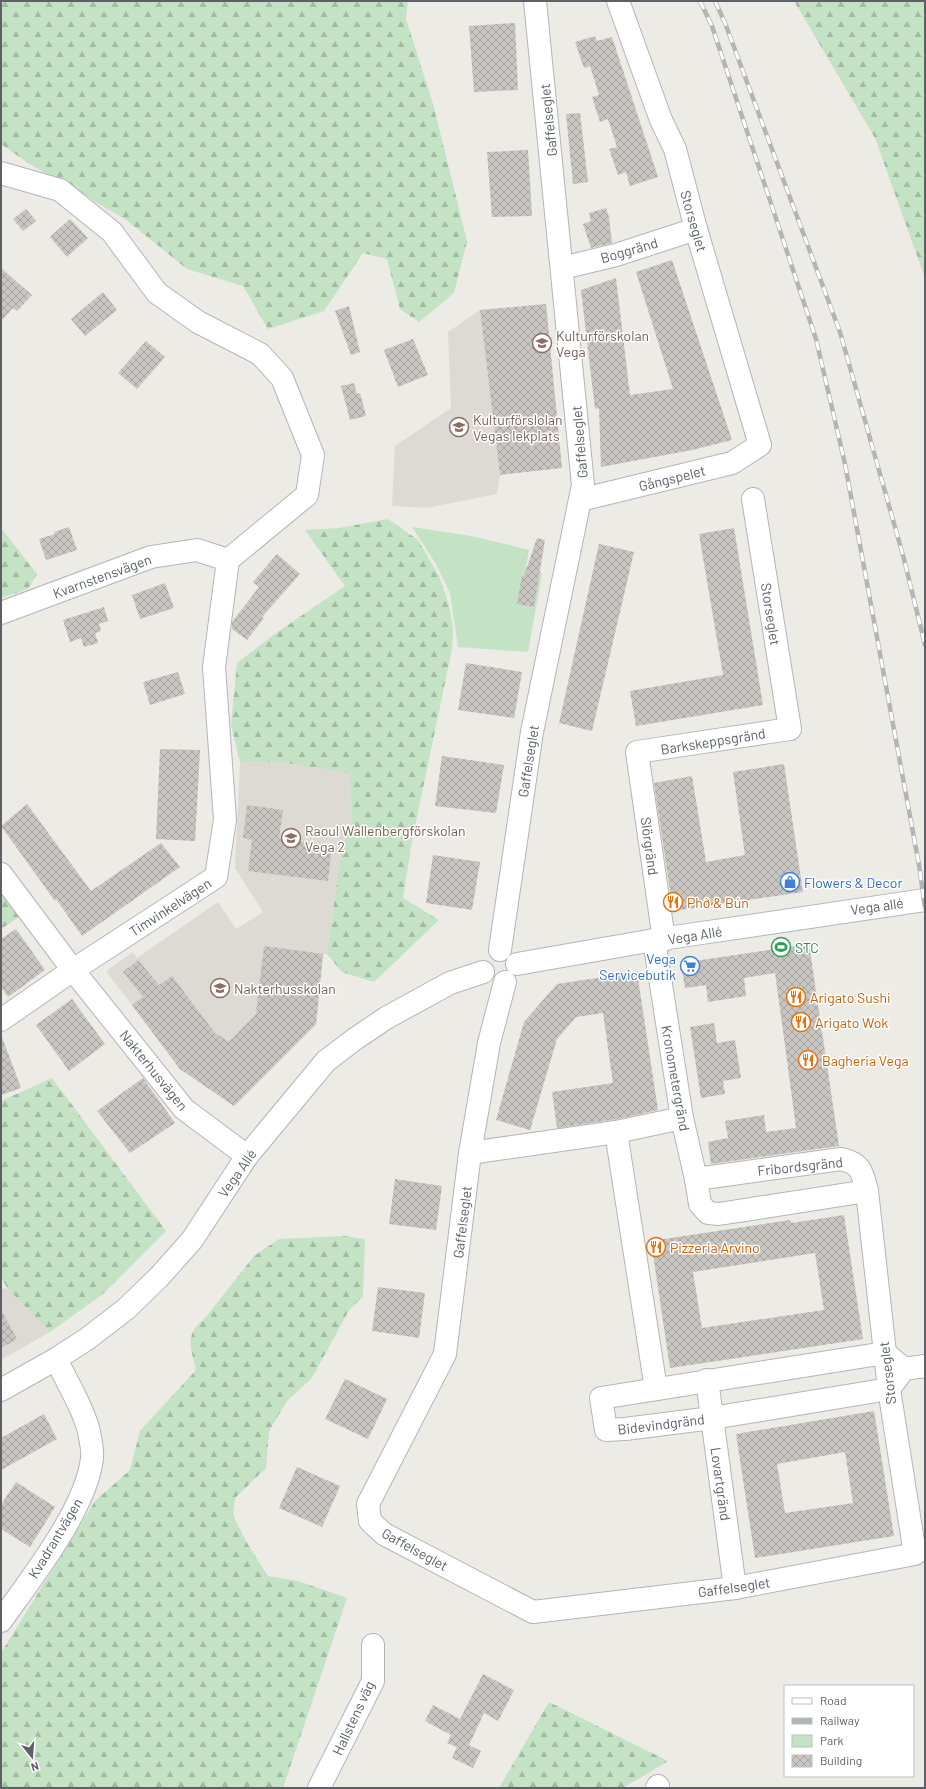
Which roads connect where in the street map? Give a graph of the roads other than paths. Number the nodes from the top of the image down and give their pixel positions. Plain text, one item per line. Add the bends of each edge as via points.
1 (535, 1) edge
2 (618, 1) edge
3 (1, 174) edge
4 (696, 229) junction
5 (562, 268) junction
6 (760, 445) joint
7 (753, 499) dead end
8 (580, 500) junction
9 (228, 560) junction
10 (1, 613) edge
11 (790, 729) joint
12 (637, 752) joint
13 (1, 874) edge
14 (925, 900) edge
15 (828, 914) joint
16 (659, 940) junction
17 (500, 950) junction
18 (517, 964) junction
19 (73, 970) junction
20 (483, 972) junction
21 (504, 982) junction
22 (1, 1020) edge
23 (682, 1118) junction
24 (616, 1132) junction
25 (470, 1153) junction
26 (247, 1156) junction
27 (696, 1179) junction
28 (867, 1191) junction
29 (885, 1353) junction
30 (56, 1359) junction
31 (925, 1366) edge
32 (904, 1369) junction
33 (707, 1380) junction
34 (656, 1389) junction
35 (889, 1389) junction
36 (1, 1390) edge
37 (712, 1418) junction
38 (915, 1554) joint
39 (734, 1588) junction
40 (1, 1621) edge
41 (373, 1645) dead end
42 (319, 1788) edge

1 - 5 street, Gaffelseglet
2 - 4 street, Storseglet via 661,120 675,149
3 - 9 street via 60,190 112,232 157,293 198,322 260,354 282,378 313,455 307,495
4 - 5 street, Boggränd via 616,255
4 - 6 street, Storseglet
5 - 8 street, Gaffelseglet via 583,485
6 - 8 street, Gångspelet via 732,463
7 - 11 street, Storseglet
8 - 17 street, Gaffelseglet via 532,732
9 - 10 street, Kvarnstensvägen via 197,550 151,557
9 - 19 street, Timvinkelvägen via 214,667 225,820 216,877
11 - 12 street, Barkskeppsgränd
12 - 16 street, Slörgränd
13 - 19 street, Nakterhusvägen
14 - 15 street, Vega allé
15 - 16 street, Vega Allé
16 - 18 street, Vega Allé
16 - 23 street, Kronometergränd
17 - 18 street via 510,952
17 - 20 street via 484,962
18 - 21 street via 515,976
19 - 22 street, Timvinkelvägen
19 - 26 street, Nakterhusvägen via 184,1109
20 - 21 street via 490,980
20 - 26 street, Vega Allé via 450,983 386,1018 326,1061
21 - 25 street, Gaffelseglet via 489,1044
23 - 24 street
23 - 27 street, Kronometergränd
24 - 25 street
24 - 34 street
25 - 39 street, Gaffelseglet via 445,1354 368,1504 370,1521 384,1534 533,1612
26 - 30 street, Vega Allé via 192,1240 159,1277 126,1310
27 - 28 street, Fribordsgränd via 841,1159 853,1162 861,1170
27 - 28 street, Kronometergränd via 700,1204 708,1213 719,1214
28 - 29 street, Storseglet
29 - 32 street
29 - 33 street, Bidevindgränd
29 - 35 street, Storseglet
30 - 36 street, Vega Allé
30 - 40 street, Kvadrantvägen via 90,1435 92,1457 87,1480 68,1522
31 - 32 street
32 - 35 street
33 - 34 street, Bidevindgränd
33 - 37 street, Lovartgränd
34 - 37 street, Bidevindgränd via 601,1398 606,1430
35 - 37 street, Bidevindgränd
35 - 38 street, Storseglet
37 - 39 street, Lovartgränd
38 - 39 street, Gaffelseglet
41 - 42 street, Hallstens väg via 372,1681

